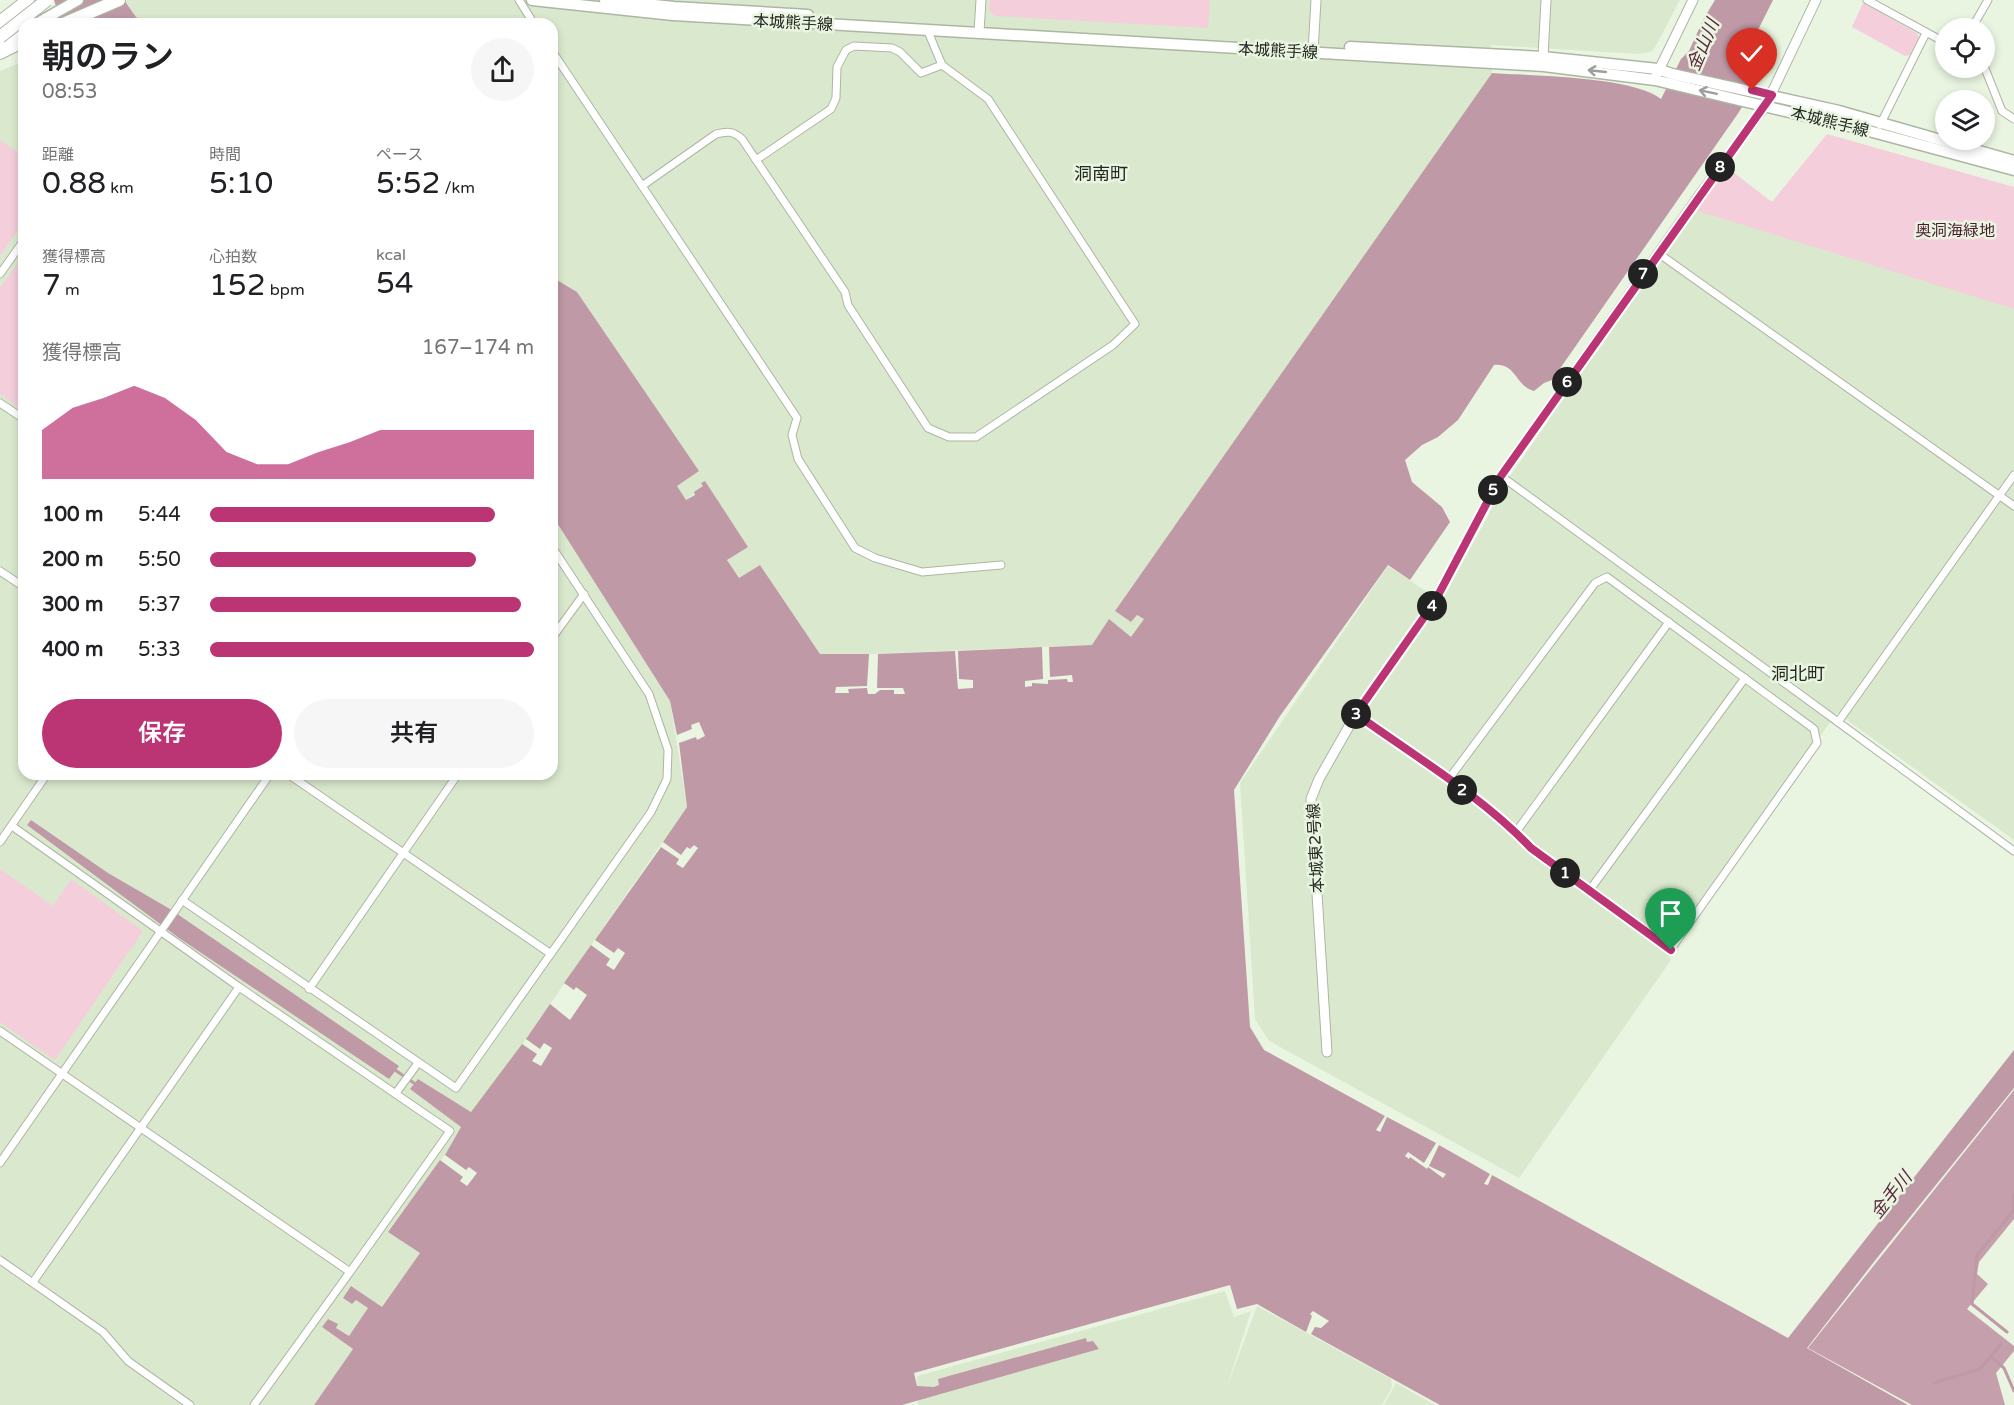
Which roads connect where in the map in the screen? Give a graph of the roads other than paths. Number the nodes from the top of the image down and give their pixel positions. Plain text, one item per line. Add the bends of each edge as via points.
1 (28, 0) edge
2 (78, 0) edge
3 (119, 0) edge
4 (519, 0) edge
5 (532, 0) edge
6 (604, 0) edge
7 (981, 0) edge
8 (1316, 0) edge
9 (1546, 0) edge
10 (1693, 0) edge
11 (1816, 0) edge
12 (1867, 0) edge
13 (1988, 0) edge
14 (50, 1) edge
15 (21, 18) edge
16 (26, 18) edge
17 (46, 18) edge
18 (77, 18) edge
19 (530, 18) edge
20 (1978, 18) edge
21 (18, 20) edge
22 (0, 22) edge
23 (18, 24) edge
24 (927, 29) junction
25 (979, 29) junction
26 (0, 30) edge
27 (1926, 33) junction
28 (18, 34) edge
29 (0, 37) edge
30 (1935, 38) edge
31 (18, 44) edge
32 (0, 45) edge
33 (1313, 49) junction
34 (0, 53) edge
35 (1543, 57) junction
36 (558, 60) edge
37 (942, 65) junction
38 (1657, 74) junction
39 (1989, 78) edge
40 (1769, 100) junction
41 (2014, 119) edge
42 (1879, 129) junction
43 (756, 160) junction
44 (2014, 161) edge
45 (2014, 170) edge
46 (642, 186) junction
47 (18, 248) edge
48 (1658, 253) junction
49 (0, 274) edge
50 (0, 403) edge
51 (18, 415) edge
52 (2014, 475) edge
53 (1501, 476) junction
54 (1999, 495) junction
55 (2014, 506) edge
56 (558, 556) edge
57 (1001, 565) dead end
58 (0, 570) edge
59 (18, 583) edge
60 (584, 594) junction
61 (1669, 622) junction
62 (558, 630) edge
63 (1745, 678) junction
64 (1356, 714) junction
65 (1838, 722) junction
66 (43, 780) edge
67 (266, 780) edge
68 (297, 780) edge
69 (454, 780) edge
70 (1448, 780) junction
71 (12, 826) junction
72 (1516, 832) junction
73 (0, 842) edge
74 (2014, 851) edge
75 (402, 853) junction
76 (1589, 891) junction
77 (182, 900) junction
78 (160, 931) junction
79 (551, 954) junction
80 (239, 987) junction
81 (309, 989) junction
82 (0, 1031) edge
83 (1327, 1052) dead end
84 (418, 1063) junction
85 (62, 1074) junction
86 (396, 1093) junction
87 (142, 1128) junction
88 (0, 1163) edge
89 (0, 1260) edge
90 (350, 1272) junction
91 (33, 1282) junction
92 (190, 1405) edge
93 (254, 1405) edge

1 - 22 highway
2 - 17 main road
3 - 18 highway
4 - 19 street
5 - 24 main road, 本城熊手線 via 673,15
6 - 25 main road, 本城熊手線
7 - 25 street
8 - 33 street
9 - 35 street
10 - 38 street
11 - 40 street, 本城東2号線
12 - 27 street
13 - 20 street
14 - 15 main road
14 - 16 highway, bridge
21 - 26 main road
23 - 29 highway, bridge
24 - 25 main road, 本城熊手線
24 - 37 street
25 - 33 main road, 本城熊手線
27 - 30 street
27 - 42 street
28 - 32 main road
31 - 34 highway
33 - 35 main road, 本城熊手線
38 -> 33 main road, 本城熊手線
35 - 38 main road, 本城熊手線
36 - 46 street
37 - 43 street via 921,73 892,48 854,46 846,50 837,67 836,98 831,109
37 - 43 street via 988,99 1135,324 1113,345 976,437 949,437 927,428 848,305 845,292
38 - 40 main road, 本城熊手線
39 - 41 street via 2002,111
40 - 42 main road, 本城熊手線 via 1839,111
40 - 48 street, 本城東2号線
42 - 44 main road, 本城熊手線
42 - 45 main road, 本城熊手線
43 - 46 street via 742,139 727,131 716,134
46 - 57 street via 797,418 792,435 798,459 855,548 922,572
47 - 49 street
48 - 53 street, 本城東2号線
48 - 54 street
50 - 51 street
52 - 54 street
53 - 64 street, 本城東2号線 via 1434,603
53 - 65 street
54 - 55 street
54 - 65 street
56 - 60 street
58 - 59 street
60 - 62 street
60 - 79 street via 649,694 668,750 667,779 651,812
61 - 63 street
61 - 70 street via 1607,577 1595,583
61 - 72 street
63 - 76 street
63 - 76 street via 1814,729 1817,743 1671,950
64 - 70 street
64 - 83 street, 本城東2号線 via 1311,799
65 - 74 street
66 - 71 street
67 - 77 street
68 - 75 street
69 - 75 street
70 - 72 street
71 - 73 street
71 - 78 street
72 - 76 street via 1531,848
75 - 79 street
75 - 81 street
77 - 78 street
77 - 81 street
78 - 80 street
78 - 85 street
79 - 84 street via 456,1088
80 - 86 street
80 - 87 street
81 - 84 street
82 - 85 street
84 - 86 street
85 - 87 street
85 - 88 street
86 - 90 street via 450,1131
87 - 90 street
87 - 91 street
89 - 91 street
90 - 93 street
91 - 92 street via 103,1332 128,1361

